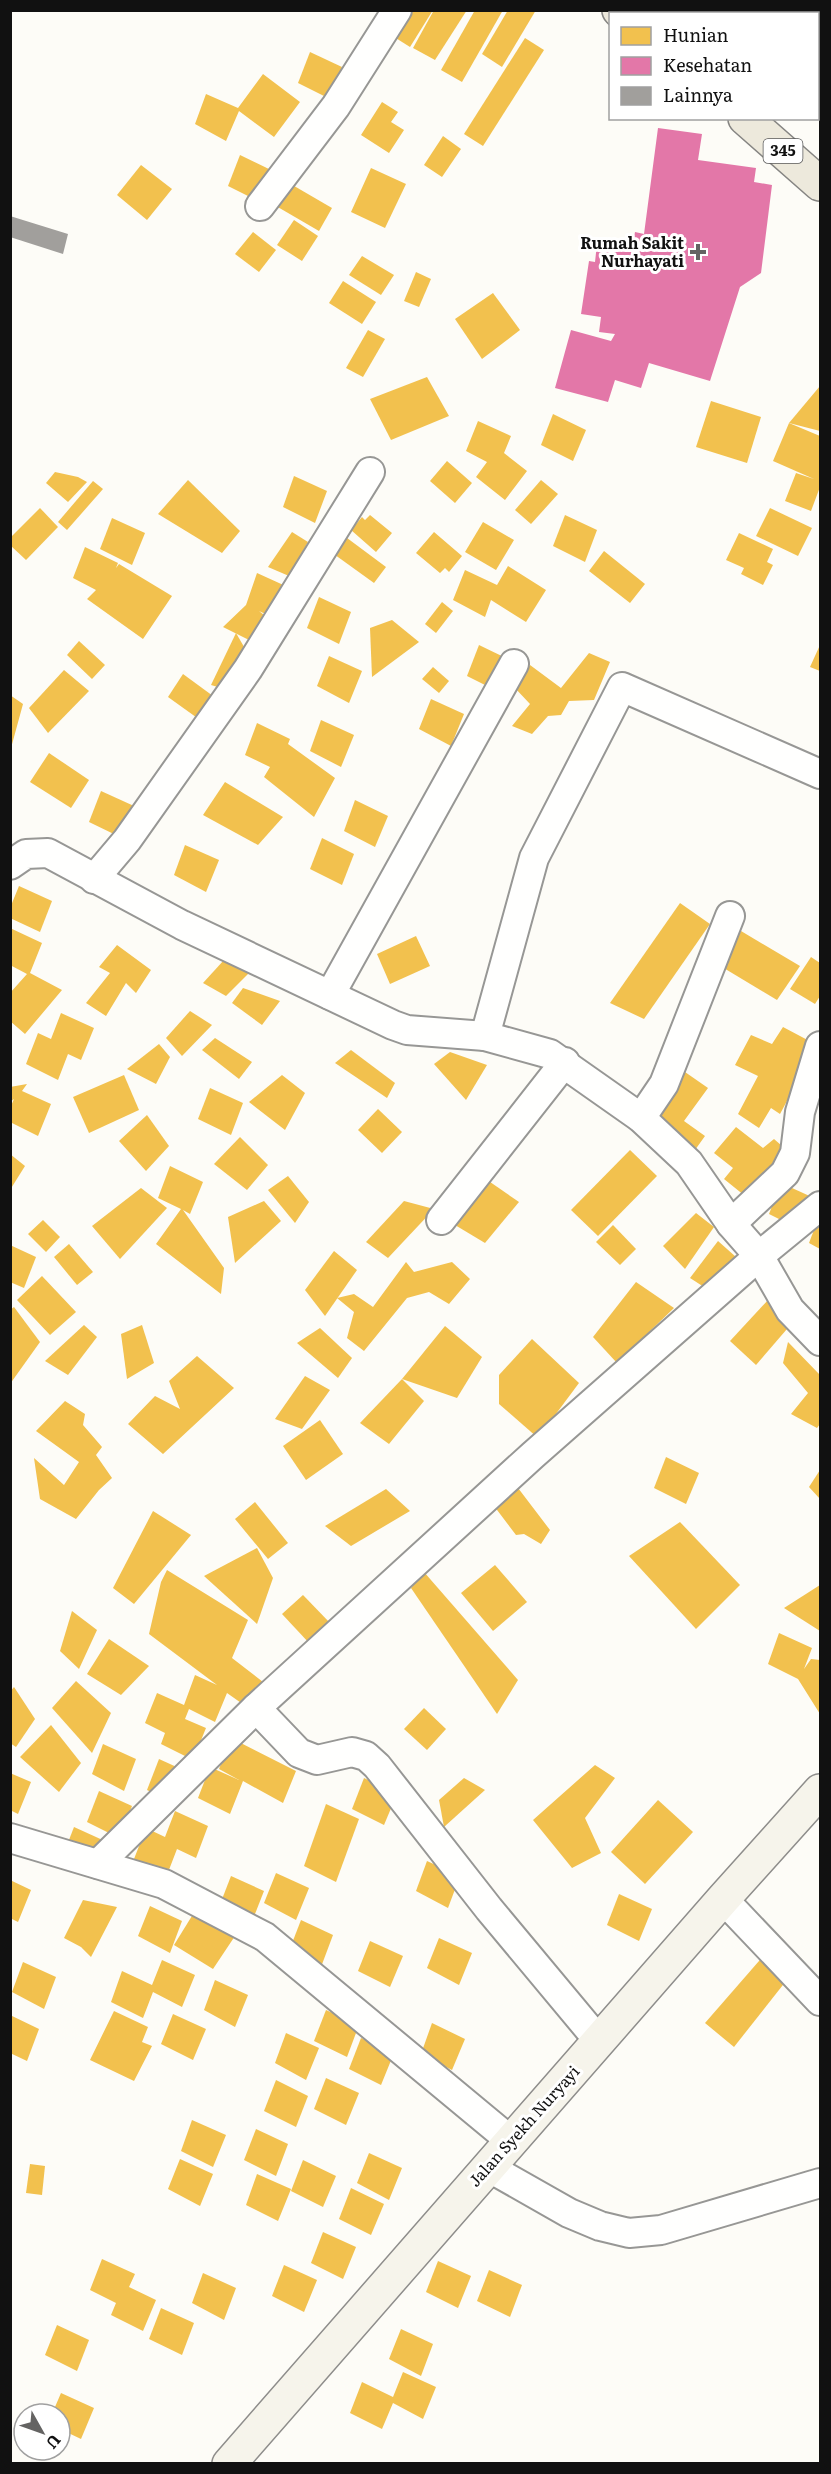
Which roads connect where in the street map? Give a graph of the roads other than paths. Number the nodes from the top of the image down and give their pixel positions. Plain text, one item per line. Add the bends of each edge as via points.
1 (397, 10) edge
2 (747, 120) edge
3 (820, 184) edge
4 (260, 206) dead end
5 (370, 472) dead end
6 (514, 664) dead end
7 (820, 774) edge
8 (10, 865) edge
9 (94, 879) junction
10 (730, 916) dead end
11 (330, 995) junction
12 (485, 1036) junction
13 (820, 1046) edge
14 (565, 1062) junction
15 (641, 1118) junction
16 (820, 1206) edge
17 (441, 1220) dead end
18 (731, 1224) junction
19 (759, 1256) junction
20 (820, 1341) edge
21 (256, 1708) junction
22 (820, 1791) edge
23 (10, 1838) edge
24 (98, 1864) junction
25 (723, 1899) junction
26 (820, 2001) edge
27 (599, 2041) junction
28 (511, 2141) junction
29 (488, 2167) junction
30 (820, 2183) edge
31 (229, 2463) edge

1 - 4 street via 336,106
2 - 3 main road, 345
5 - 9 street via 248,669 127,840
6 - 11 street
7 - 12 street via 622,687 534,858
8 - 9 street via 26,854 48,853
9 - 11 street
10 - 15 street via 664,1084
11 - 12 street via 407,1030
12 - 14 street
13 - 18 street via 800,1112 795,1153 785,1173
14 - 15 street
14 - 17 street
15 - 18 street via 689,1163
16 - 19 street
18 - 19 street
19 - 20 street via 790,1310
19 - 21 street via 533,1455
21 - 24 street
21 - 27 street via 299,1753 316,1760 352,1752 366,1756 377,1766
22 - 25 main road, Jalan Syekh Nuryayi
23 - 24 street
24 - 28 street via 164,1884 265,1937
25 - 26 street
25 - 27 main road, Jalan Syekh Nuryayi
27 - 28 main road, Jalan Syekh Nuryayi
28 - 29 main road, Jalan Syekh Nuryayi
29 - 30 street via 569,2213 629,2233 661,2230
29 - 31 main road, Jalan Syekh Nuryayi

